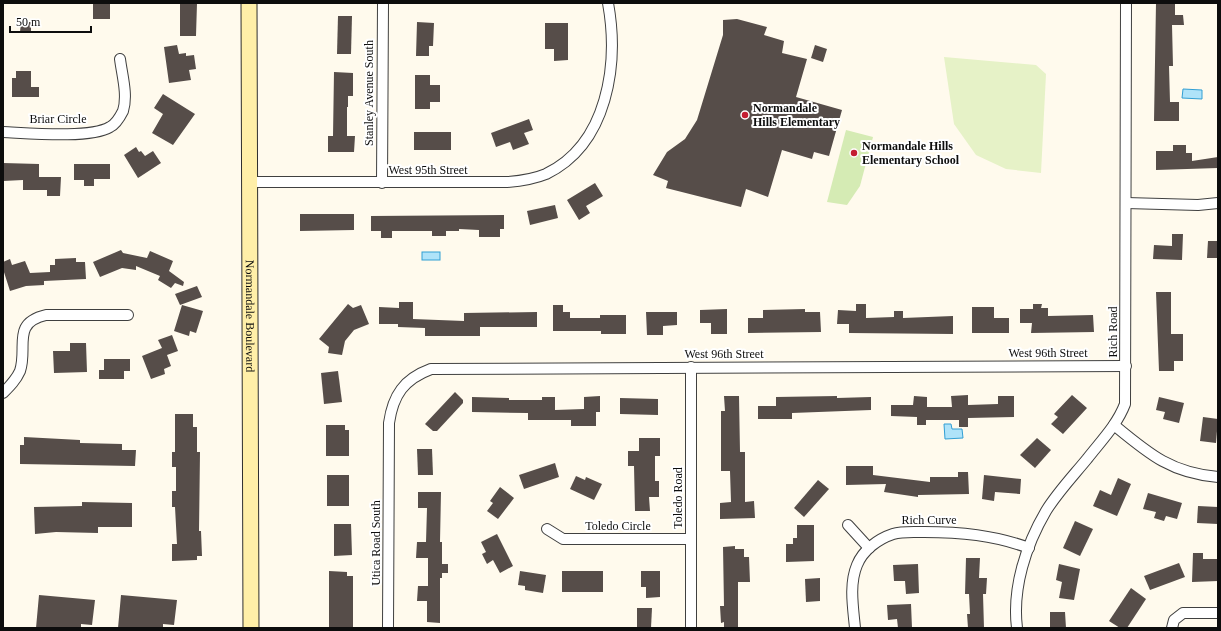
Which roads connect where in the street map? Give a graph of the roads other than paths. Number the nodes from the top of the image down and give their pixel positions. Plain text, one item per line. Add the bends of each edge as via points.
1 (249, 3) edge
2 (383, 3) edge
3 (608, 3) edge
4 (1126, 3) edge
5 (120, 59) dead end
6 (3, 132) edge
7 (250, 182) junction
8 (382, 183) junction
9 (1218, 203) edge
10 (1126, 204) junction
11 (128, 315) dead end
12 (1126, 366) junction
13 (691, 367) junction
14 (3, 393) edge
15 (1114, 425) junction
16 (389, 459) joint
17 (1218, 477) edge
18 (848, 525) dead end
19 (548, 529) dead end
20 (691, 539) junction
21 (869, 548) junction
22 (1028, 548) junction
23 (1218, 613) edge
24 (251, 628) edge
25 (388, 628) edge
26 (691, 628) edge
27 (855, 628) edge
28 (1018, 628) edge
29 (1172, 628) edge

1 - 7 main road, Normandale Boulevard
2 - 8 street, Stanley Avenue South
3 - 8 street, West 95th Street via 612,58 601,111 590,135 563,164 527,180
4 - 10 street, Rich Road
5 - 6 street, Briar Circle via 125,99 121,115 110,127 85,134
7 - 8 street, West 95th Street
7 - 24 main road, Normandale Boulevard
9 - 10 street
10 - 12 street, Rich Road
11 - 14 street via 37,318 23,330 19,371
12 - 13 street, West 96th Street
12 - 15 street, Rich Road via 1125,404
13 - 16 street, West 96th Street via 431,369 416,375 396,396 389,423
13 - 20 street, Toledo Road
15 - 17 street via 1157,459 1178,469
15 - 22 street, Rich Road via 1046,511
16 - 25 street, Utica Road South
18 - 21 street
19 - 20 street, Toledo Circle via 563,539
20 - 26 street, Toledo Road
21 - 22 street, Rich Curve via 880,539 895,533 950,532 994,537
21 - 27 street, Rich Curve via 857,564 852,579
22 - 28 street, Rich Road via 1018,594
23 - 29 street via 1183,612 1174,620

